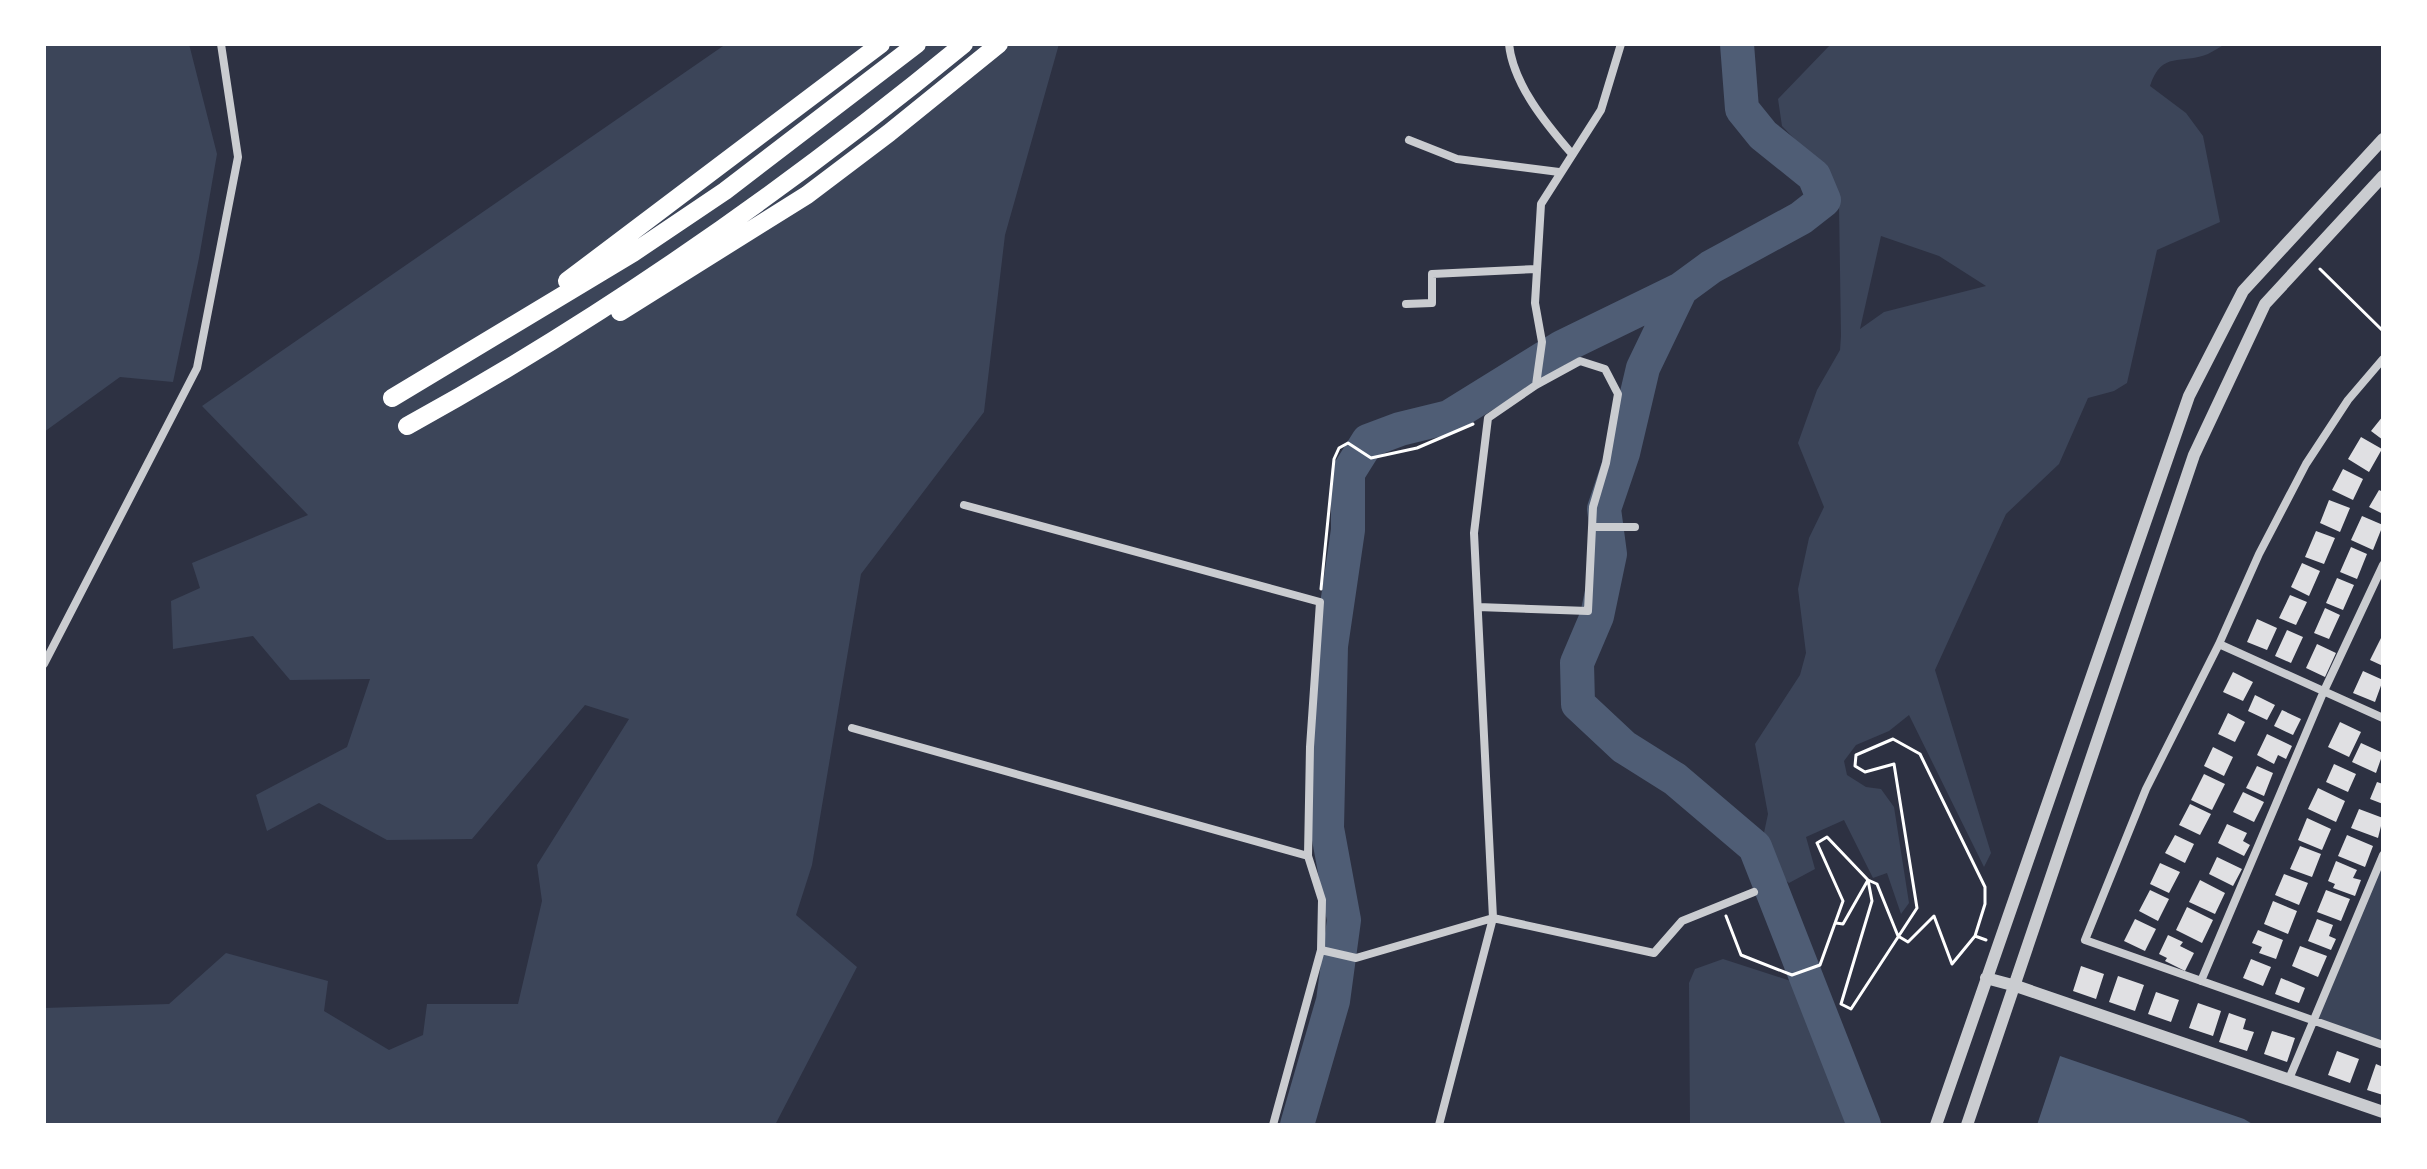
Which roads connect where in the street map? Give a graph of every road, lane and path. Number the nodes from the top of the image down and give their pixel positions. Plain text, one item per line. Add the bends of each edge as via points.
1 (221, 44) edge
2 (881, 44) edge
3 (917, 44) edge
4 (964, 44) edge
5 (999, 44) edge
6 (1509, 44) edge
7 (1621, 44) edge
8 (2383, 139) edge
9 (1409, 140) dead end
10 (1572, 154) junction
11 (1559, 172) junction
12 (2383, 176) edge
13 (2308, 258) junction
14 (1537, 269) junction
15 (1406, 304) dead end
16 (2383, 331) edge
17 (458, 359) junction
18 (2383, 359) edge
19 (1536, 385) junction
20 (476, 388) junction
21 (392, 398) dead end
22 (1488, 418) junction
23 (407, 426) dead end
24 (964, 505) dead end
25 (1592, 527) junction
26 (1635, 527) dead end
27 (2383, 565) edge
28 (1320, 602) junction
29 (1478, 607) junction
30 (2219, 644) junction
31 (44, 664) edge
32 (2323, 693) junction
33 (2383, 718) edge
34 (852, 728) dead end
35 (2383, 855) edge
36 (1308, 856) junction
37 (1868, 880) junction
38 (1754, 892) dead end
39 (1722, 905) junction
40 (1493, 918) junction
41 (1835, 923) junction
42 (1898, 936) junction
43 (1975, 936) junction
44 (1997, 943) junction
45 (1325, 951) junction
46 (1986, 978) junction
47 (2201, 981) junction
48 (2016, 986) junction
49 (2315, 1021) junction
50 (2383, 1045) edge
51 (2289, 1079) junction
52 (2383, 1112) edge
53 (1273, 1125) edge
54 (1439, 1125) edge
55 (1936, 1125) edge
56 (1967, 1125) edge

1 - 31 street via 238,157 197,368
2 - 17 highway
3 - 17 highway via 725,191
4 - 20 highway via 740,216
5 - 20 highway via 807,195 623,310
6 - 10 street via 1536,112
7 - 10 street via 1601,110
8 - 44 street via 2243,291 2189,396
9 - 11 street via 1457,159
10 - 11 street
11 - 14 street via 1541,204
12 - 13 street
13 - 16 path
13 - 48 street via 2265,304 2194,455
14 - 15 street via 1432,274 1432,303
14 - 19 street via 1535,303 1542,342
17 - 21 highway
18 - 30 street via 2306,464
19 - 22 street
19 - 25 street via 1580,361 1605,369 1618,394
20 - 23 highway
22 - 28 path via 1417,448 1371,458 1348,443 1339,448
22 - 29 street via 1474,533
24 - 28 street
25 - 26 street
25 - 29 street via 1588,611
27 - 32 street
28 - 36 street
29 - 40 street
30 - 32 street
30 - 47 street via 2146,789 2085,940
32 - 33 street
32 - 47 street
34 - 36 street
35 - 49 street
36 - 45 street via 1322,900
37 - 41 path via 1843,924
37 - 41 path via 1827,837 1817,843 1843,901
37 - 42 path via 1877,884
37 - 42 path via 1872,901 1841,1004 1851,1009
38 - 39 street
39 - 40 street via 1682,921 1654,953
39 - 41 path via 1741,955 1792,975 1820,965
40 - 45 street via 1356,958
40 - 54 street
42 - 43 path via 1908,942 1934,916 1952,964
42 - 43 path via 1917,908 1894,764 1865,772 1855,766 1856,755 1893,739 1920,754 1985,887
43 - 44 path
44 - 46 street
45 - 53 street
46 - 48 street
46 - 55 street
47 - 49 street
48 - 51 street
48 - 56 street
49 - 50 street
49 - 51 street
51 - 52 street

